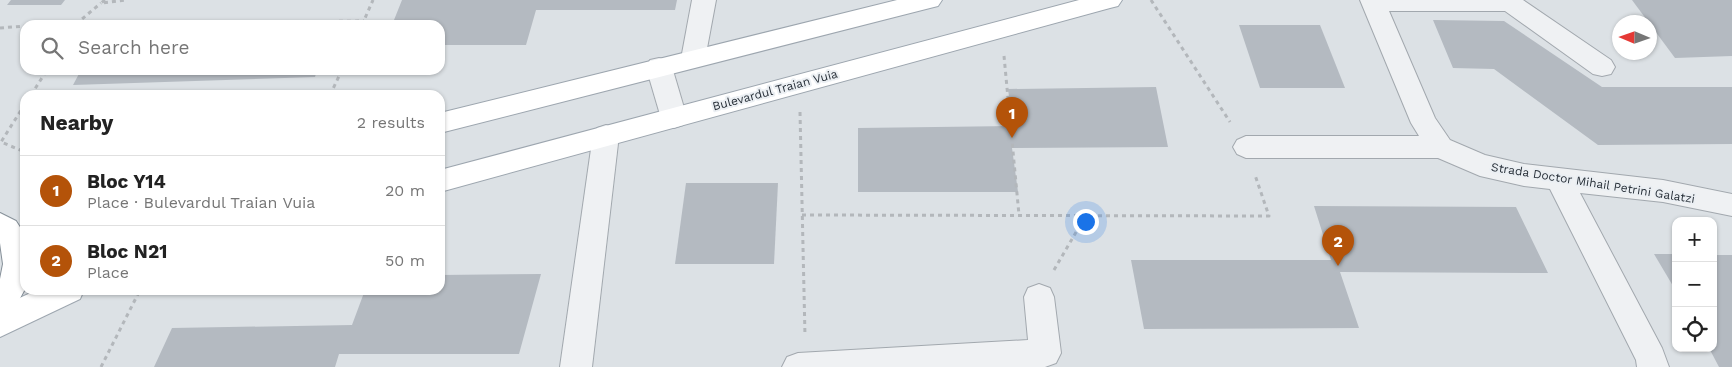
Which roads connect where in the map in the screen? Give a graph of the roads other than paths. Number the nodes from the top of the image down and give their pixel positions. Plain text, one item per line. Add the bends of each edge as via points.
1 (704, 0) edge
2 (930, 0) edge
3 (1110, 0) edge
4 (1373, 2) edge
5 (693, 59) junction
6 (659, 67) junction
7 (1602, 68) dead end
8 (674, 118) junction
9 (445, 122) edge
10 (606, 136) junction
11 (1246, 147) road end
12 (1441, 147) junction
13 (1559, 179) junction
14 (445, 180) edge
15 (1732, 205) edge
16 (11, 228) edge
17 (58, 295) edge
18 (1039, 297) road end
19 (0, 306) edge
20 (0, 323) edge
21 (576, 367) edge
22 (798, 367) edge
23 (806, 367) edge
24 (1653, 367) edge

1 - 5 street
2 - 5 main road
3 - 8 main road, Bulevardul Traian Vuia
4 - 7 street via 1510,3
4 - 12 street, Strada Doctor Mihail Petrini Galatzi via 1424,123
5 - 6 main road
6 - 8 street
6 - 9 main road
8 - 10 main road, Bulevardul Traian Vuia
10 - 14 main road, Bulevardul Traian Vuia
10 - 21 street
11 - 12 street
12 - 13 street, Strada Doctor Mihail Petrini Galatzi via 1480,165
13 - 15 street, Strada Doctor Mihail Petrini Galatzi via 1663,191
13 - 24 street
16 - 19 main road via 18,250 15,277
17 - 20 main road
18 - 23 street via 1046,353
22 - 23 street

